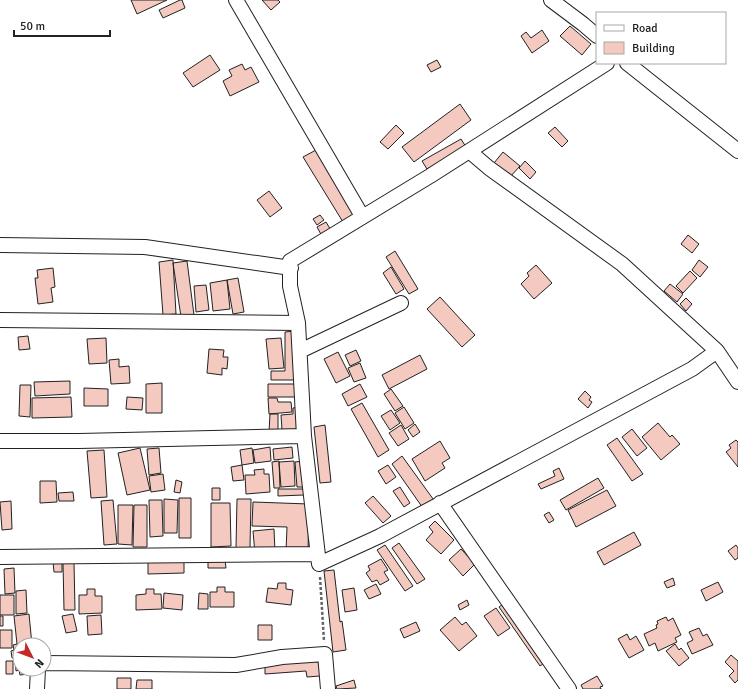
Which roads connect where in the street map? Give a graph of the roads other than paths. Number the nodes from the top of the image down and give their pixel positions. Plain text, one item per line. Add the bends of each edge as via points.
1 (236, 0) edge
2 (550, 0) edge
3 (596, 35) edge
4 (605, 64) edge
5 (628, 64) edge
6 (469, 151) junction
7 (738, 151) edge
8 (362, 216) junction
9 (0, 245) edge
10 (290, 268) junction
11 (401, 303) dead end
12 (0, 320) edge
13 (298, 323) junction
14 (300, 352) junction
15 (717, 352) junction
16 (738, 382) edge
17 (304, 436) junction
18 (0, 441) edge
19 (440, 503) junction
20 (0, 557) edge
21 (319, 559) junction
22 (52, 663) edge
23 (38, 677) edge
24 (37, 689) edge
25 (328, 689) edge
26 (569, 689) edge

1 - 8 street
2 - 3 street
4 - 6 street
5 - 7 street
6 - 8 street
6 - 15 street via 622,264
8 - 10 street via 290,261
9 - 10 street via 145,247
10 - 13 street via 290,286
11 - 14 street
12 - 13 street
13 - 14 street
14 - 17 street
15 - 16 street
15 - 19 street via 692,369
17 - 18 street
17 - 21 street
19 - 21 street via 380,536
19 - 26 street
20 - 21 street
22 - 25 street via 236,665 282,657 325,654
23 - 24 street

